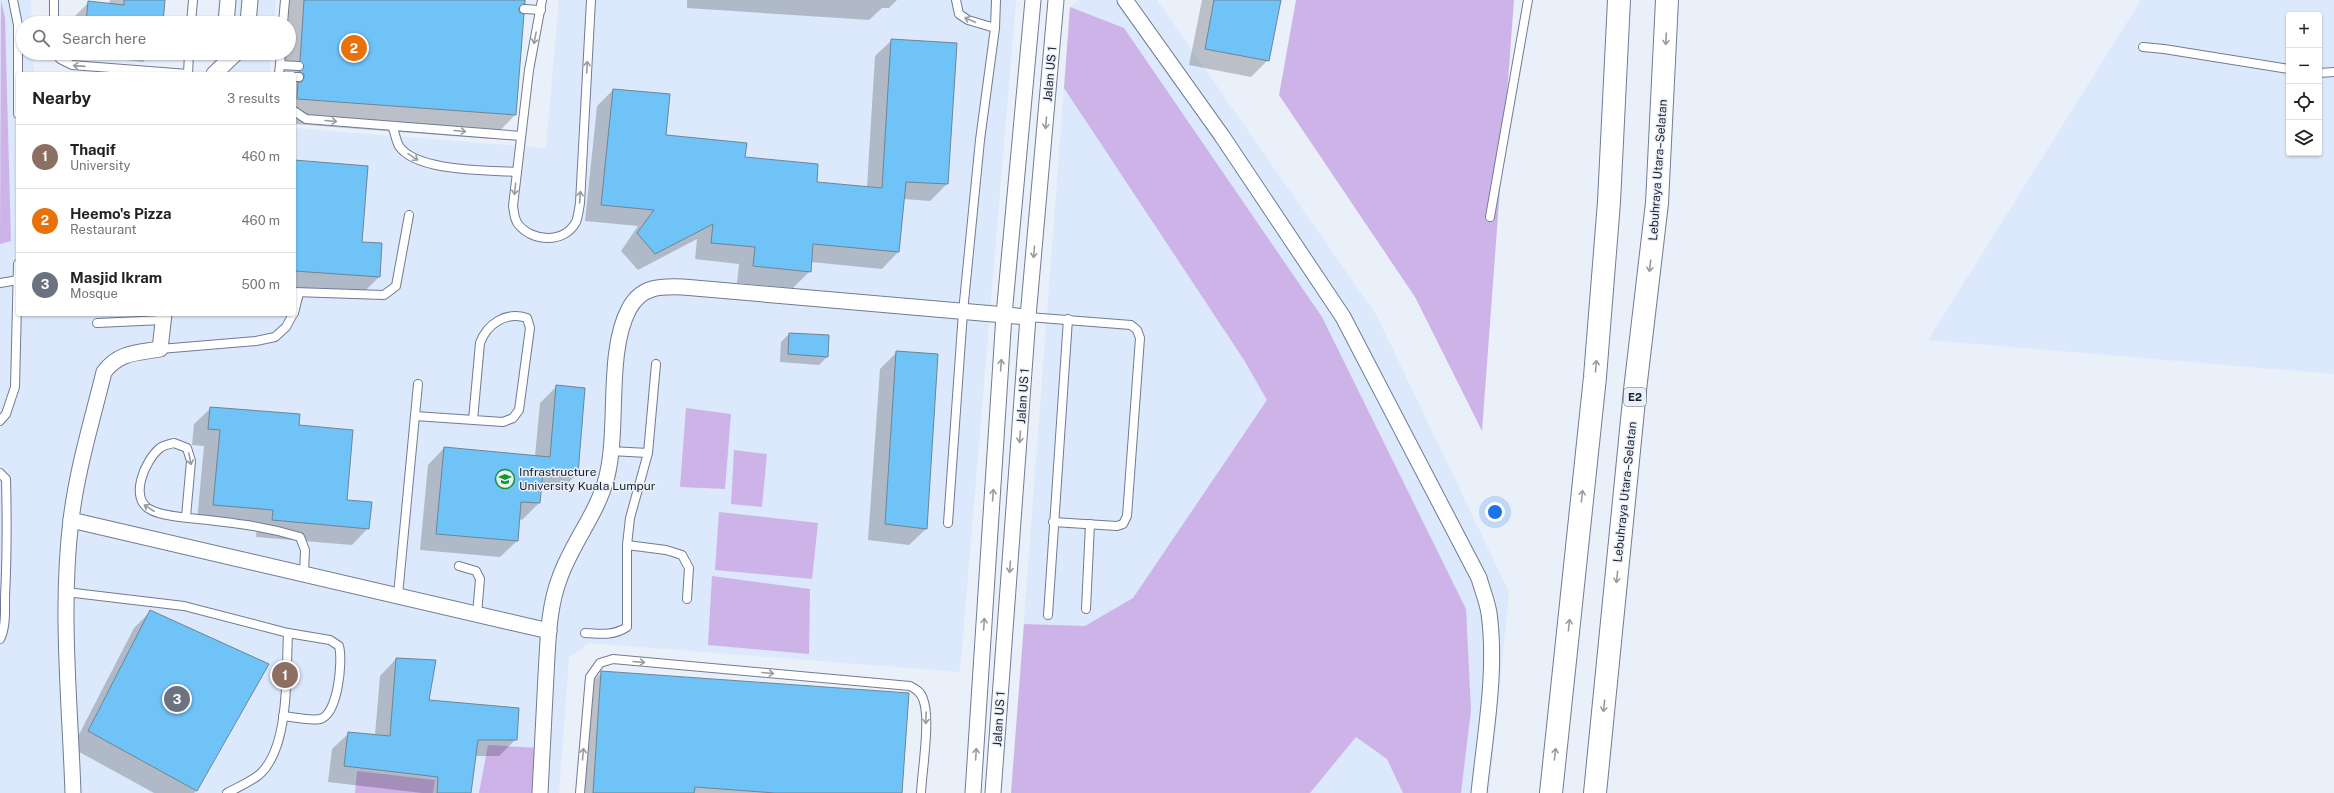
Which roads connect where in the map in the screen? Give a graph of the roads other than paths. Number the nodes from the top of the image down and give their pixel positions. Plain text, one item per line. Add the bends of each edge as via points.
1 (13, 0) edge
2 (54, 0) edge
3 (193, 0) edge
4 (228, 0) edge
5 (250, 0) edge
6 (285, 0) edge
7 (542, 0) edge
8 (591, 0) edge
9 (956, 0) edge
10 (996, 0) edge
11 (1033, 0) edge
12 (1056, 0) edge
13 (1125, 0) edge
14 (1528, 0) edge
15 (1619, 0) edge
16 (1667, 0) edge
17 (524, 9) dead end
18 (541, 10) junction
19 (16, 16) edge
20 (54, 16) edge
21 (192, 16) edge
22 (227, 16) edge
23 (249, 16) edge
24 (284, 16) edge
25 (995, 28) junction
26 (2143, 47) dead end
27 (18, 60) edge
28 (62, 60) edge
29 (189, 60) edge
30 (280, 60) edge
31 (280, 65) junction
32 (299, 66) dead end
33 (520, 68) dead end
34 (2286, 69) edge
35 (529, 70) junction
36 (18, 72) edge
37 (162, 72) edge
38 (188, 72) edge
39 (279, 72) edge
40 (2322, 72) edge
41 (2334, 72) edge
42 (296, 112) edge
43 (392, 126) junction
44 (521, 136) junction
45 (517, 172) junction
46 (409, 215) dead end
47 (1490, 217) dead end
48 (16, 280) edge
49 (0, 283) edge
50 (297, 292) edge
51 (963, 312) junction
52 (1004, 315) junction
53 (17, 316) edge
54 (292, 316) edge
55 (163, 317) edge
56 (1028, 317) junction
57 (1068, 319) junction
58 (97, 323) dead end
59 (160, 349) junction
60 (656, 364) dead end
61 (418, 384) dead end
62 (415, 416) junction
63 (0, 420) edge
64 (473, 420) junction
65 (610, 451) junction
66 (648, 453) junction
67 (0, 472) edge
68 (186, 517) junction
69 (71, 520) junction
70 (1053, 522) junction
71 (948, 523) dead end
72 (1090, 524) junction
73 (627, 545) junction
74 (459, 566) dead end
75 (304, 573) junction
76 (66, 592) junction
77 (398, 595) junction
78 (687, 599) dead end
79 (1086, 610) dead end
80 (477, 614) junction
81 (1048, 615) dead end
82 (549, 631) junction
83 (288, 633) junction
84 (586, 633) dead end
85 (0, 639) edge
86 (283, 716) junction
87 (73, 793) edge
88 (227, 793) edge
89 (540, 793) edge
90 (580, 793) edge
91 (921, 793) edge
92 (973, 793) edge
93 (993, 793) edge
94 (1479, 793) edge
95 (1551, 793) edge
96 (1595, 793) edge

1 - 19 lane
2 - 20 lane
3 - 21 lane
4 - 22 street
5 - 23 street
6 - 24 lane
7 - 18 lane
45 -> 8 lane via 513,206 517,222 529,235 548,239 565,234 576,221 580,203
25 -> 9 lane via 968,20 959,14
10 - 25 lane
11 - 52 street, Jalan US 1
12 -> 56 street, Jalan US 1
13 - 94 street via 1222,136 1343,317 1479,578 1489,612 1490,647 1490,694
14 - 47 lane
95 -> 15 highway via 1595,370 1609,202
16 -> 96 highway, Lebuhraya Utara–Selatan / E2 via 1657,203 1635,390
17 - 18 lane
18 -> 35 lane
25 - 51 lane via 980,140
26 - 34 lane
27 - 36 lane
37 -> 28 lane via 72,65
29 - 38 lane
30 - 31 lane
31 - 32 lane
31 - 39 lane
33 - 35 lane
35 - 44 lane
40 - 41 lane
42 -> 43 lane via 306,119
43 -> 44 lane
43 -> 45 lane via 400,147 416,160 437,165
44 - 45 lane
46 - 50 lane via 396,286 384,295
48 - 49 lane
51 - 52 street
51 - 65 street via 683,286 659,286 641,292 629,308 622,327
51 - 71 lane
52 - 56 street
92 -> 52 street, Jalan US 1
53 - 63 lane via 15,387 6,414
54 - 59 lane via 286,327 275,337 256,341
55 - 58 lane
55 - 59 street
56 - 57 lane
56 -> 93 street, Jalan US 1
57 - 70 lane
57 - 72 lane via 1131,325 1137,330 1140,338 1127,516 1123,524 1117,526
59 - 69 street via 122,356 112,361 104,372 84,452
60 - 66 lane
61 - 62 lane
62 - 64 lane
62 - 77 lane
64 - 64 lane via 503,422 513,418 519,410 530,328 527,318 517,315 506,316 484,333 480,343
65 - 66 lane
65 - 82 street via 601,496 560,577
66 - 73 lane via 630,518
67 - 85 lane via 6,479 7,516 3,634
68 -> 68 lane via 151,511 140,497 142,475 150,458 161,447 174,443 187,448 192,461
68 - 75 lane via 268,527 300,537 305,550
69 - 75 street
69 - 76 street
70 - 72 lane
70 - 81 lane
72 - 79 lane
73 - 78 lane via 666,550 682,555 689,568
73 - 84 lane via 627,627 607,635
74 - 80 lane via 476,571 480,579
75 - 77 street
76 - 83 lane via 184,606
76 - 87 street
77 - 80 street
80 - 82 street
82 - 89 street
83 - 86 lane
83 - 86 lane via 330,640 339,646 341,655 333,707 329,714 320,719
86 - 88 lane via 277,744 261,773
90 -> 91 lane via 590,677 600,663 613,659 910,686 920,692 926,713

